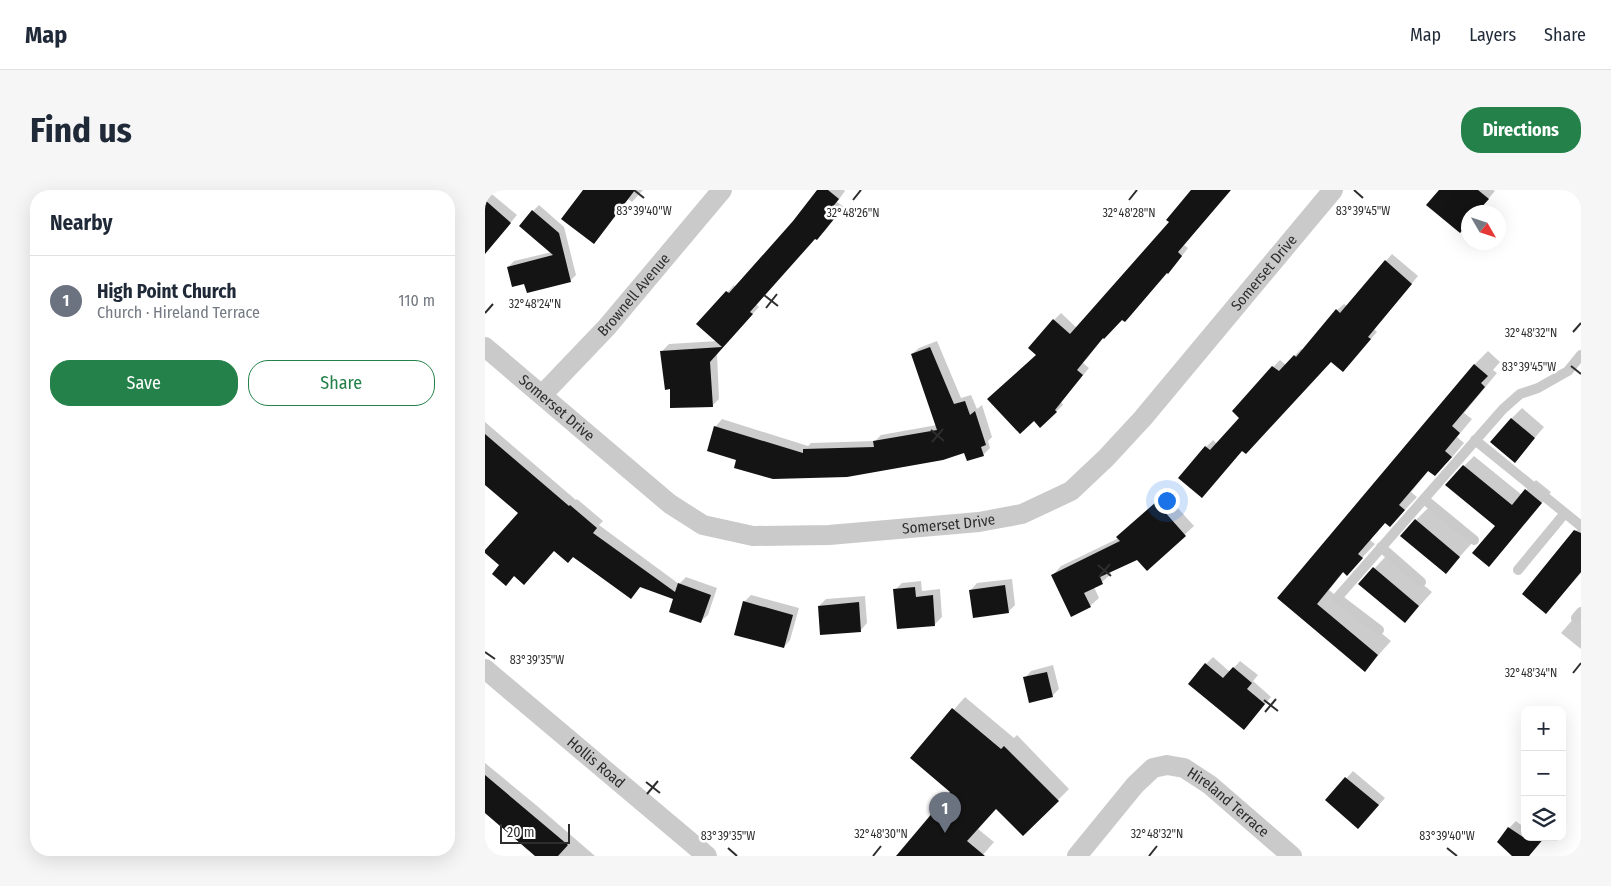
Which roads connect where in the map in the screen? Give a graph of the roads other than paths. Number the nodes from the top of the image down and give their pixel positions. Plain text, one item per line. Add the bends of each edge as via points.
1 (722, 190) edge
2 (1333, 190) edge
3 (485, 347) edge
4 (1581, 355) edge
5 (541, 395) junction
6 (1475, 440) junction
7 (1424, 499) junction
8 (1565, 513) junction
9 (1581, 526) edge
10 (1474, 540) dead end
11 (1381, 547) junction
12 (1518, 570) dead end
13 (1421, 582) dead end
14 (1379, 630) dead end
15 (485, 668) edge
16 (707, 856) edge
17 (1077, 856) edge
18 (1292, 856) edge

1 - 5 street, Brownell Avenue via 607,327
2 - 5 street, Somerset Drive via 1106,458 1071,490 1022,514 979,522 829,535 753,536 703,524 670,504
3 - 5 street, Somerset Drive
4 - 6 lane via 1568,371 1520,394
6 - 7 lane
6 - 8 lane
7 - 10 lane
7 - 11 lane
8 - 9 lane
8 - 12 lane
11 - 13 lane
11 - 14 lane via 1337,598
15 - 16 street, Hollis Road
17 - 18 street, Hireland Terrace via 1135,785 1153,768 1167,765 1184,768 1210,785

